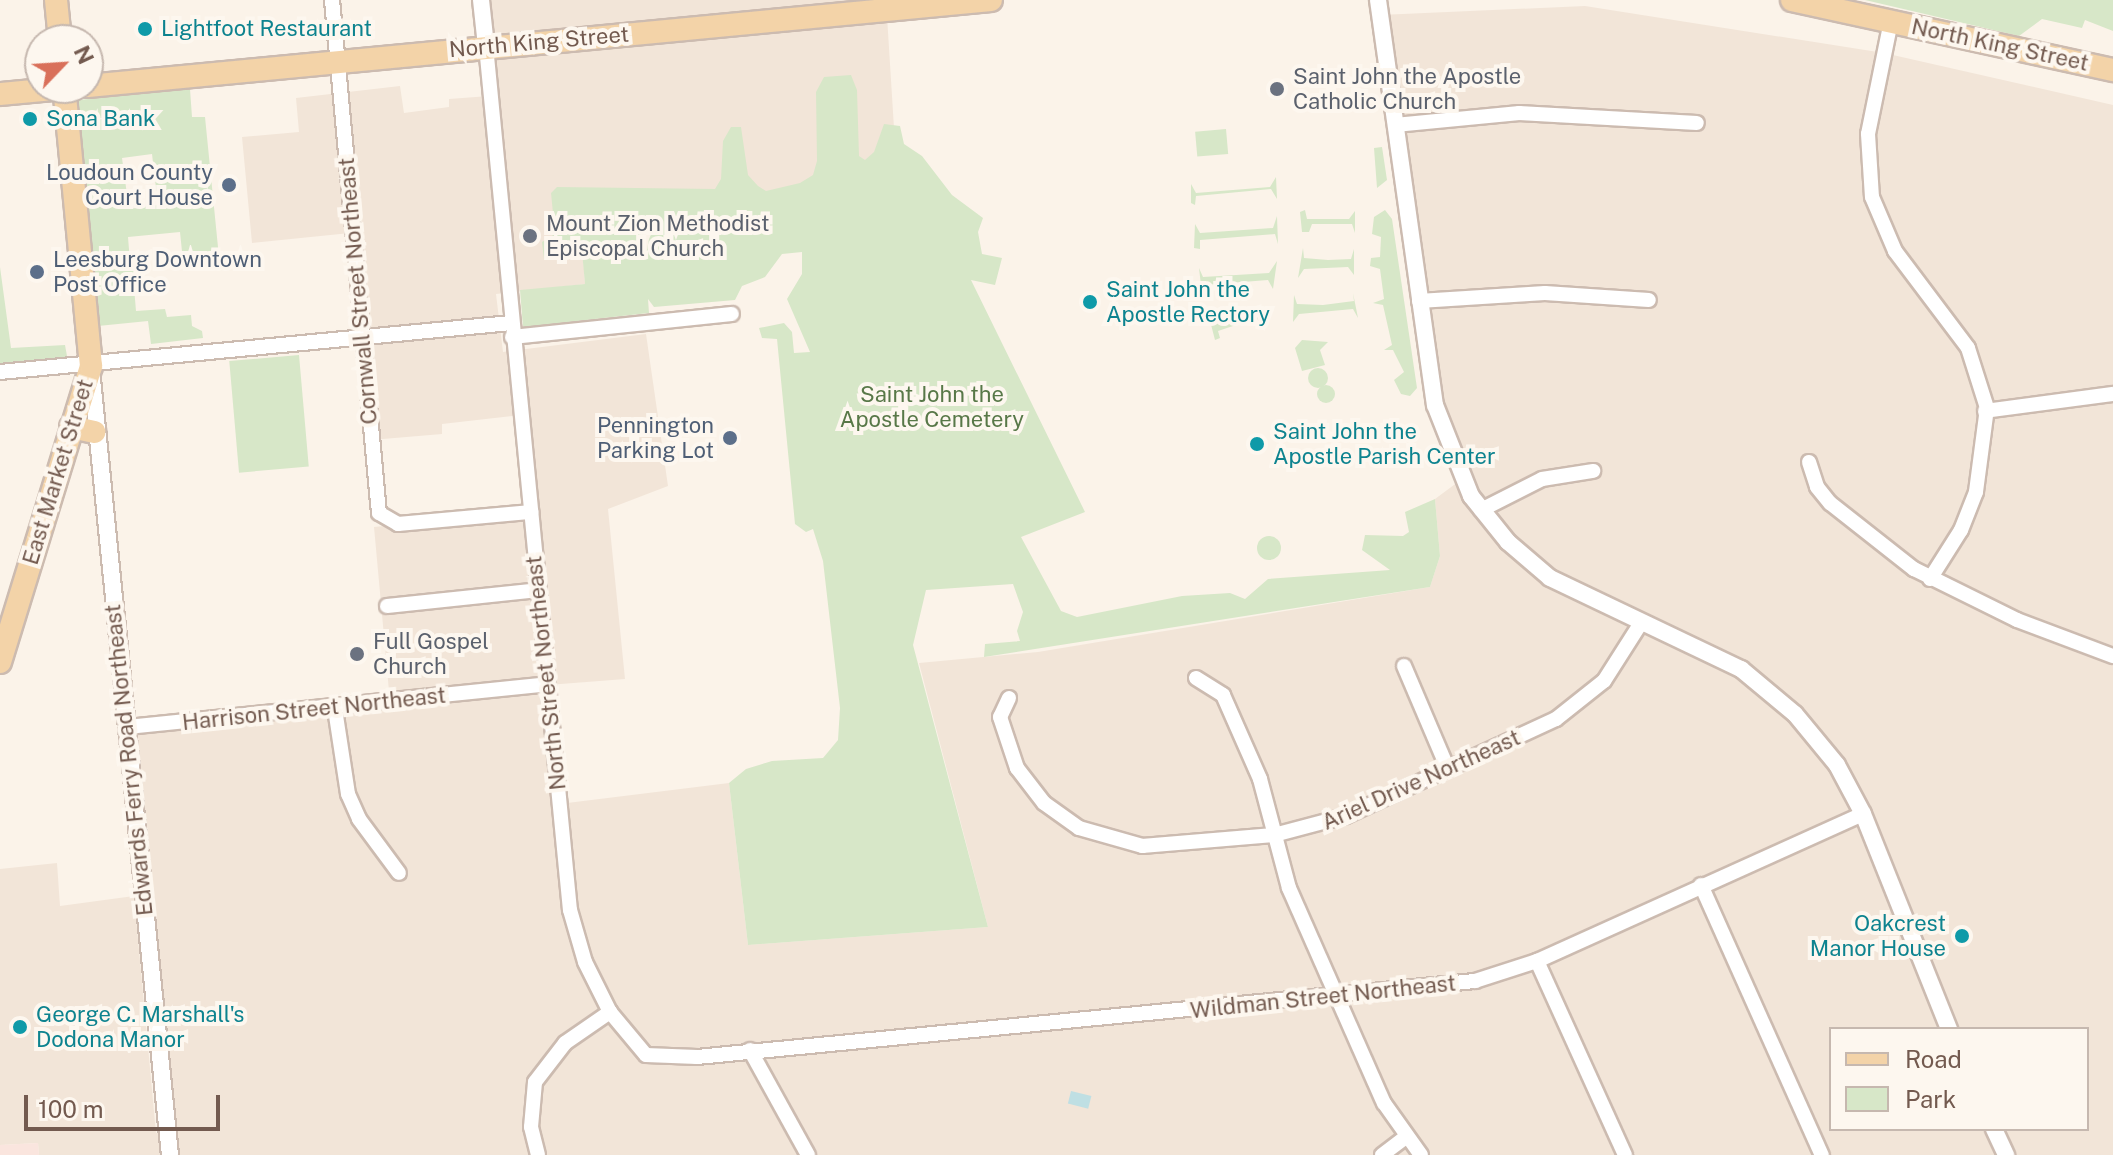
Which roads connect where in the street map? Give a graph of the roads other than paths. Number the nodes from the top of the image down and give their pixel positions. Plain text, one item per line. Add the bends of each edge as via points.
1 (56, 0) edge
2 (332, 0) edge
3 (481, 0) edge
4 (991, 0) edge
5 (1378, 0) edge
6 (1792, 0) edge
7 (1891, 21) junction
8 (58, 24) edge
9 (486, 46) junction
10 (337, 61) junction
11 (2113, 70) edge
12 (104, 84) edge
13 (24, 92) edge
14 (0, 94) edge
15 (66, 104) edge
16 (1697, 123) dead end
17 (1395, 125) junction
18 (1649, 300) dead end
19 (1419, 301) junction
20 (732, 314) dead end
21 (512, 330) junction
22 (362, 339) junction
23 (91, 366) junction
24 (0, 372) edge
25 (2113, 394) edge
26 (1985, 411) junction
27 (71, 427) junction
28 (94, 432) junction
29 (1809, 462) dead end
30 (1593, 471) dead end
31 (1481, 510) junction
32 (531, 512) junction
33 (1930, 579) junction
34 (538, 590) junction
35 (387, 606) dead end
36 (1641, 623) junction
37 (2113, 656) edge
38 (0, 662) edge
39 (1404, 666) dead end
40 (1196, 678) dead end
41 (548, 684) junction
42 (1009, 698) dead end
43 (335, 709) junction
44 (127, 727) junction
45 (1448, 769) junction
46 (1863, 814) junction
47 (1274, 835) junction
48 (399, 873) dead end
49 (1701, 885) junction
50 (1537, 961) junction
51 (1335, 996) junction
52 (610, 1012) junction
53 (1948, 1027) edge
54 (750, 1050) junction
55 (1995, 1131) edge
56 (1406, 1137) junction
57 (170, 1155) edge
58 (538, 1155) edge
59 (808, 1155) edge
60 (1382, 1155) edge
61 (1421, 1155) edge
62 (1625, 1155) edge
63 (1822, 1155) edge
64 (2006, 1155) edge

1 - 8 main road
2 - 10 street, Cornwall Street Northeast
3 - 9 street
4 - 9 main road, North King Street
5 - 17 street
6 - 7 main road, North King Street
7 - 11 main road, North King Street
7 - 26 street via 1868,134 1872,197 1895,251 1968,348 1983,385
9 - 10 main road, North King Street
9 - 21 street, North Street Northeast
10 - 12 main road, North King Street
10 - 22 street, Cornwall Street Northeast
13 - 14 main road
15 - 23 main road, East Market Street
16 - 17 street via 1519,113
17 - 19 street
18 - 19 street via 1545,293
19 - 31 street via 1442,431
20 - 21 street
21 - 22 street
21 - 32 street, North Street Northeast
22 - 23 street
22 - 32 street, Cornwall Street Northeast via 378,507 384,518 398,524
23 - 24 street
23 - 27 main road, East Market Street
23 - 28 street, Edwards Ferry Road Northeast
25 - 26 street
26 - 33 street via 1976,492 1961,530
27 - 28 main road
27 - 38 main road, East Market Street
28 - 44 street, Edwards Ferry Road Northeast
29 - 33 street via 1817,487 1830,503
30 - 31 street via 1542,479
31 - 36 street via 1550,578
32 - 34 street, North Street Northeast
33 - 37 street
34 - 35 street
34 - 41 street, North Street Northeast
36 - 45 street, Ariel Drive Northeast via 1604,681 1581,702
36 - 46 street via 1716,655 1763,684 1818,740
39 - 45 street
40 - 47 street via 1223,695 1260,779
41 - 43 street, Harrison Street Northeast
41 - 52 street, North Street Northeast via 575,937
42 - 47 street, Ariel Drive Northeast via 1000,717 1017,768 1044,803 1079,828 1142,846
43 - 44 street, Harrison Street Northeast
43 - 48 street via 348,794 359,819
44 - 57 street, Edwards Ferry Road Northeast
45 - 47 street, Ariel Drive Northeast via 1331,822
46 - 49 street, Wildman Street Northeast
46 - 53 street
47 - 51 street via 1289,888
49 - 50 street, Wildman Street Northeast
49 - 63 street
50 - 51 street, Wildman Street Northeast via 1475,981
50 - 62 street
51 - 54 street, Wildman Street Northeast
51 - 56 street via 1384,1103
52 - 54 street, North Street Northeast via 633,1045 652,1057
52 - 58 street via 565,1043 541,1070 530,1109
54 - 59 street
55 - 64 street
56 - 60 street
56 - 61 street

